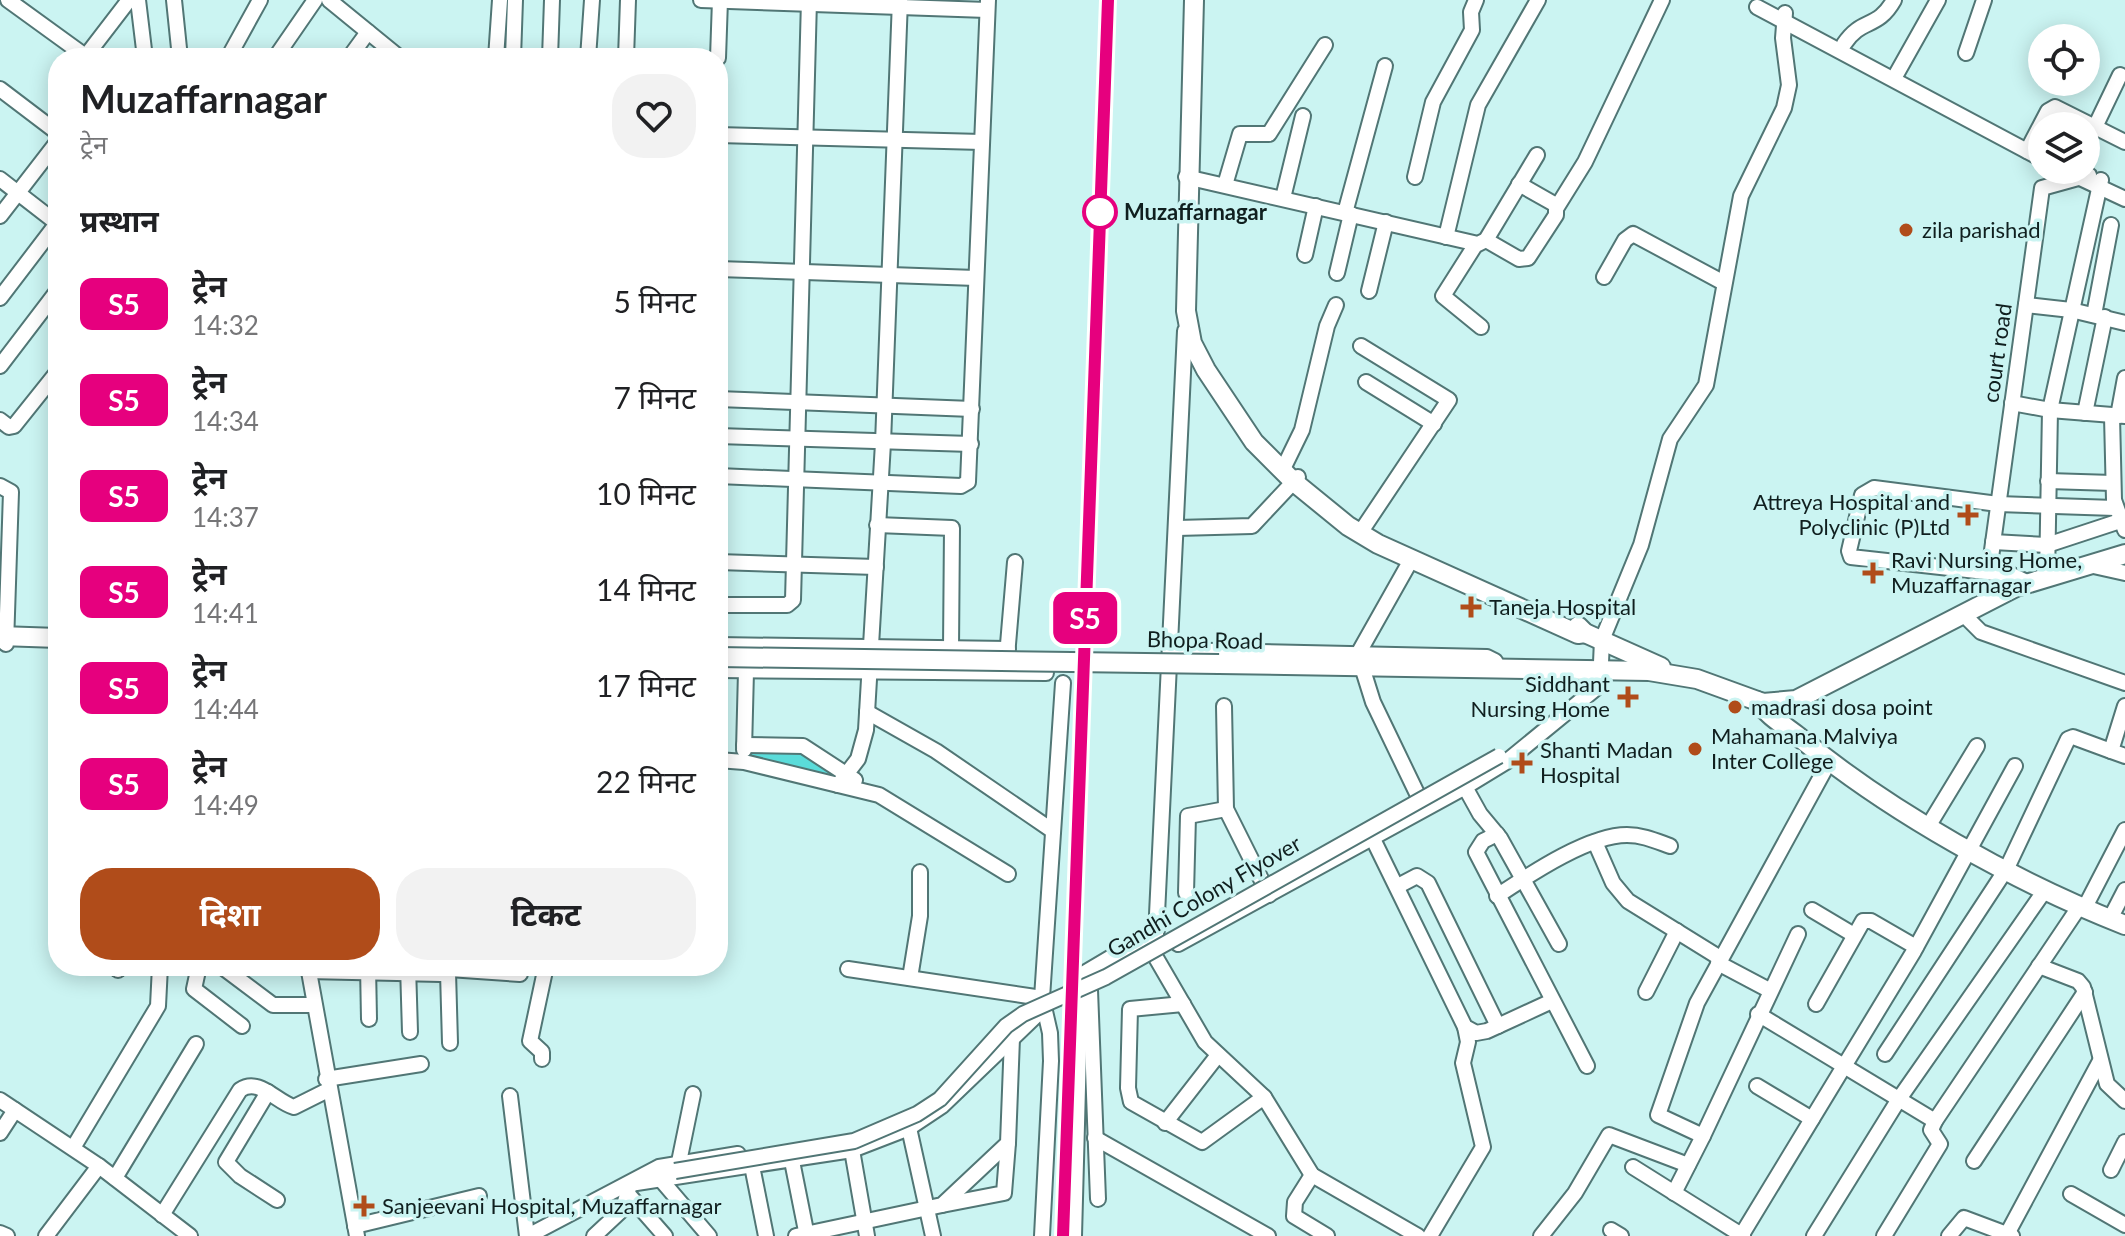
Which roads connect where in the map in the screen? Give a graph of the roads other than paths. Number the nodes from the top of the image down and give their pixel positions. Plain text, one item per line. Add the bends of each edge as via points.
1 (7, 0) edge
2 (129, 0) edge
3 (138, 0) edge
4 (174, 0) edge
5 (260, 0) edge
6 (315, 0) edge
7 (329, 0) edge
8 (500, 0) edge
9 (515, 0) edge
10 (552, 0) edge
11 (592, 0) edge
12 (628, 0) edge
13 (701, 0) edge
14 (720, 0) edge
15 (1194, 0) edge
16 (1476, 0) edge
17 (1538, 0) edge
18 (1662, 0) edge
19 (1894, 0) edge
20 (1938, 0) edge
21 (1984, 0) edge
22 (809, 2) edge
23 (1760, 2) edge
24 (900, 4) edge
25 (987, 5) edge
26 (0, 6) edge
27 (1784, 17) junction
28 (368, 32) junction
29 (1844, 44) junction
30 (1325, 45) dead end
31 (74, 48) edge
32 (94, 48) edge
33 (144, 48) edge
34 (179, 48) edge
35 (234, 48) edge
36 (282, 48) edge
37 (356, 48) edge
38 (388, 48) edge
39 (497, 48) edge
40 (513, 48) edge
41 (550, 48) edge
42 (589, 48) edge
43 (626, 48) edge
44 (718, 48) edge
45 (1966, 53) dead end
46 (1385, 66) dead end
47 (1897, 73) junction
48 (2120, 75) dead end
49 (0, 89) edge
50 (1303, 116) dead end
51 (2100, 117) edge
52 (48, 125) edge
53 (2100, 130) edge
54 (728, 135) edge
55 (805, 136) junction
56 (895, 139) junction
57 (982, 142) junction
58 (2125, 142) edge
59 (2028, 145) edge
60 (2028, 145) edge
61 (48, 154) edge
62 (1537, 155) dead end
63 (1186, 177) junction
64 (1415, 177) dead end
65 (0, 179) edge
66 (2100, 182) edge
67 (1519, 184) junction
68 (2061, 184) edge
69 (2088, 184) edge
70 (2099, 184) edge
71 (1225, 185) junction
72 (2125, 190) edge
73 (17, 193) junction
74 (1283, 198) junction
75 (2125, 199) edge
76 (1316, 206) junction
77 (1557, 207) junction
78 (1348, 214) junction
79 (0, 216) edge
80 (48, 216) edge
81 (1386, 222) junction
82 (2111, 225) dead end
83 (48, 236) edge
84 (1446, 237) junction
85 (1481, 242) junction
86 (1305, 255) dead end
87 (728, 269) edge
88 (799, 271) junction
89 (1337, 273) dead end
90 (890, 275) junction
91 (1604, 277) dead end
92 (976, 278) junction
93 (1724, 283) junction
94 (1369, 291) dead end
95 (0, 298) edge
96 (48, 303) edge
97 (1336, 305) dead end
98 (2026, 305) junction
99 (2071, 310) junction
100 (1186, 311) junction
101 (2100, 316) junction
102 (2124, 320) edge
103 (1481, 327) dead end
104 (1361, 346) dead end
105 (0, 366) edge
106 (2125, 378) edge
107 (1366, 382) dead end
108 (48, 384) edge
109 (728, 400) edge
110 (797, 403) junction
111 (2012, 403) junction
112 (884, 404) junction
113 (972, 409) junction
114 (2050, 410) junction
115 (2085, 413) junction
116 (2118, 416) edge
117 (0, 420) edge
118 (1434, 424) junction
119 (728, 436) edge
120 (796, 438) junction
121 (883, 443) junction
122 (971, 444) junction
123 (2125, 463) edge
124 (1290, 473) junction
125 (728, 477) edge
126 (2112, 478) junction
127 (794, 480) junction
128 (878, 481) junction
129 (2048, 481) junction
130 (0, 486) edge
131 (1998, 504) junction
132 (2047, 507) junction
133 (2120, 519) edge
134 (877, 525) junction
135 (1177, 528) junction
136 (1362, 530) junction
137 (1993, 542) junction
138 (2047, 545) junction
139 (2125, 554) edge
140 (1411, 560) junction
141 (1015, 562) dead end
142 (728, 563) edge
143 (2089, 565) junction
144 (793, 566) junction
145 (876, 567) junction
146 (1989, 572) junction
147 (2125, 573) edge
148 (2035, 583) junction
149 (728, 605) edge
150 (1967, 618) junction
151 (1594, 637) junction
152 (48, 638) edge
153 (3, 640) edge
154 (48, 645) edge
155 (728, 645) edge
156 (870, 645) junction
157 (951, 648) junction
158 (1008, 649) junction
159 (1172, 650) junction
160 (728, 657) edge
161 (1359, 661) junction
162 (728, 670) edge
163 (746, 671) junction
164 (1005, 673) junction
165 (1046, 673) dead end
166 (868, 674) junction
167 (1682, 676) junction
168 (1599, 678) junction
169 (1063, 683) dead end
170 (2125, 683) edge
171 (1796, 703) junction
172 (1760, 705) junction
173 (1224, 706) dead end
174 (2125, 706) edge
175 (867, 712) junction
176 (1552, 725) junction
177 (1792, 731) junction
178 (744, 745) junction
179 (1977, 746) dead end
180 (2118, 754) edge
181 (728, 761) edge
182 (744, 762) junction
183 (1829, 762) junction
184 (2015, 766) dead end
185 (842, 780) junction
186 (1465, 787) junction
187 (1424, 808) junction
188 (1226, 809) junction
189 (1929, 825) junction
190 (2125, 830) edge
191 (1053, 831) junction
192 (1497, 834) junction
193 (1372, 837) junction
194 (1595, 842) junction
195 (1670, 846) dead end
196 (1971, 849) junction
197 (2007, 868) junction
198 (920, 872) dead end
199 (1008, 874) dead end
200 (1523, 879) junction
201 (1398, 886) junction
202 (2045, 890) junction
203 (2125, 890) edge
204 (1186, 893) dead end
205 (1269, 895) junction
206 (1497, 896) junction
207 (2081, 908) junction
208 (1812, 910) dead end
209 (2117, 922) edge
210 (1157, 930) junction
211 (1677, 931) junction
212 (1798, 934) dead end
213 (1854, 935) junction
214 (1559, 944) dead end
215 (1916, 947) junction
216 (1155, 956) junction
217 (1719, 960) junction
218 (1093, 966) junction
219 (2039, 966) junction
220 (848, 969) dead end
221 (160, 976) edge
222 (197, 976) edge
223 (234, 976) edge
224 (309, 976) edge
225 (368, 976) edge
226 (408, 976) edge
227 (449, 976) edge
228 (544, 976) edge
229 (910, 978) junction
230 (1769, 990) junction
231 (1090, 992) junction
232 (1646, 992) dead end
233 (2085, 992) junction
234 (1552, 1001) junction
235 (1042, 1004) junction
236 (1183, 1004) junction
237 (1816, 1004) dead end
238 (313, 1005) junction
239 (1758, 1014) junction
240 (369, 1019) dead end
241 (242, 1026) dead end
242 (1498, 1026) junction
243 (1465, 1027) junction
244 (410, 1032) dead end
245 (1012, 1038) junction
246 (450, 1043) dead end
247 (196, 1044) dead end
248 (1885, 1054) dead end
249 (1218, 1055) junction
250 (542, 1059) dead end
251 (2100, 1061) junction
252 (421, 1064) dead end
253 (1587, 1066) dead end
254 (1846, 1067) junction
255 (327, 1084) junction
256 (1757, 1086) dead end
257 (268, 1092) junction
258 (693, 1094) dead end
259 (510, 1096) dead end
260 (1264, 1097) junction
261 (1899, 1099) junction
262 (0, 1100) edge
263 (2125, 1101) edge
264 (15, 1110) junction
265 (1812, 1119) junction
266 (1935, 1121) junction
267 (1165, 1123) junction
268 (909, 1128) junction
269 (0, 1133) edge
270 (1703, 1136) junction
271 (1095, 1138) junction
272 (2125, 1142) edge
273 (825, 1143) dead end
274 (1008, 1143) junction
275 (73, 1148) junction
276 (852, 1150) junction
277 (792, 1161) junction
278 (1974, 1161) dead end
279 (1688, 1165) junction
280 (99, 1166) junction
281 (677, 1166) junction
282 (752, 1166) junction
283 (1633, 1167) dead end
284 (2111, 1170) dead end
285 (1312, 1175) junction
286 (115, 1178) junction
287 (662, 1181) junction
288 (630, 1189) junction
289 (1674, 1193) junction
290 (2071, 1194) dead end
291 (479, 1196) dead end
292 (1098, 1199) dead end
293 (277, 1200) dead end
294 (935, 1207) junction
295 (162, 1215) junction
296 (2125, 1225) edge
297 (866, 1230) edge
298 (356, 1231) edge
299 (0, 1233) edge
300 (803, 1235) edge
301 (2008, 1235) edge
302 (7, 1236) edge
303 (46, 1236) edge
304 (190, 1236) edge
305 (528, 1236) edge
306 (594, 1236) edge
307 (665, 1236) edge
308 (709, 1236) edge
309 (766, 1236) edge
310 (933, 1236) edge
311 (1042, 1236) edge
312 (1074, 1236) edge
313 (1268, 1236) edge
314 (1327, 1236) edge
315 (1418, 1236) edge
316 (1430, 1236) edge
317 (1541, 1236) edge
318 (1742, 1236) edge
319 (1814, 1236) edge
320 (1884, 1236) edge
321 (1949, 1236) edge

1 - 26 street
1 - 31 street
2 - 32 street
3 - 33 street
4 - 34 street
5 - 35 street
6 - 36 street
7 - 28 street
8 - 39 street
9 - 40 street
10 - 41 street
11 - 42 street
12 - 43 street
13 - 14 street
14 - 22 street
14 - 44 street
15 - 63 main road
16 - 64 street via 1472,30 1433,102
17 - 84 street via 1478,105
18 - 77 street via 1585,162
19 - 29 street via 1882,19 1855,28
20 - 47 street
21 - 45 street
22 - 24 street
22 - 55 street
23 - 27 street
24 - 25 street
24 - 56 street
25 - 57 street
27 - 29 street
27 - 60 street
27 - 93 street via 1788,95 1741,196
28 - 37 street
28 - 38 street
29 - 47 street
30 - 71 street via 1269,134 1240,134
46 - 78 street
47 - 59 street
48 - 51 street
49 - 52 street
50 - 74 street
53 - 58 street
54 - 55 street
55 - 56 street
55 - 88 street
56 - 57 street
56 - 90 street
57 - 92 street
61 - 73 street
62 - 67 street
63 - 71 street
63 - 100 main road
65 - 73 street
66 - 72 street
67 - 77 street
67 - 85 street
68 - 98 street, court road via 2042,188
69 - 99 street
70 - 75 street
71 - 74 street
73 - 79 street
73 - 80 street
74 - 76 street
76 - 78 street
76 - 86 street
77 - 85 street via 1528,258
78 - 81 street
78 - 89 street
81 - 84 street
81 - 94 street
82 - 101 street
83 - 95 street
84 - 85 street
85 - 103 street via 1443,296
87 - 88 street
88 - 90 street
88 - 110 street
90 - 92 street
90 - 112 street
91 - 93 street via 1633,234
92 - 113 street
93 - 151 street via 1706,385 1670,439 1641,545
96 - 105 street
97 - 124 street
98 - 99 street
98 - 111 street, court road
99 - 101 street
99 - 114 street
100 - 124 main road via 1198,357 1252,434 1261,437
100 - 135 street
101 - 102 street
101 - 115 street
104 - 118 street via 1448,398
106 - 116 street
107 - 118 street
108 - 117 street via 14,426
109 - 110 street
110 - 112 street
110 - 120 street
111 - 114 street
111 - 131 street, court road
112 - 113 street
112 - 121 street
113 - 122 street
114 - 115 street
114 - 129 street
115 - 116 street
116 - 126 street
118 - 136 street
119 - 120 street
120 - 121 street
120 - 127 street
121 - 122 street
121 - 128 street
122 - 128 street via 967,484
123 - 126 street
124 - 135 street via 1252,526
124 - 136 main road
125 - 127 street
126 - 129 street
126 - 133 street
127 - 128 street
127 - 144 street
128 - 134 street
129 - 132 street
130 - 153 street via 11,492
131 - 132 street
131 - 137 street, court road
131 - 146 street via 1870,488 1862,495 1849,551 1854,558
132 - 133 street
132 - 138 street
133 - 138 street
134 - 145 street
134 - 157 street via 952,528
135 - 159 street
136 - 140 main road
136 - 151 main road
137 - 138 street
137 - 146 street, court road
138 - 148 street
139 - 143 main road
140 - 151 main road
140 - 161 street
141 - 158 street
142 - 144 street
143 - 147 street
143 - 148 main road
144 - 145 street
144 - 149 street via 791,604
145 - 156 street
146 - 148 street
148 - 150 main road
148 - 171 main road via 1993,597
150 - 170 street via 1981,632
150 - 171 main road via 1825,696
151 - 167 main road
151 - 168 street
152 - 153 main road
153 - 154 main road
155 - 156 street
156 - 157 street
156 - 166 street
157 - 158 street
158 - 164 street
159 - 161 street
159 - 210 street
160 - 161 main road, Bhopa Road, bridge
161 - 168 main road, Bhopa Road
161 - 187 street
162 - 163 street
163 - 166 street
163 - 178 street
164 - 165 street
164 - 166 street
166 - 175 street
167 - 168 main road, Bhopa Road via 1637,671
167 - 172 main road via 1733,701
168 - 176 street
169 - 191 street
171 - 172 main road
171 - 177 main road
172 - 177 main road
173 - 188 street
174 - 180 street
175 - 185 street via 862,753
175 - 191 street via 936,751
176 - 186 street
176 - 281 street, Gandhi Colony Flyover, bridge via 1106,977 1023,1014 940,1099 908,1119 842,1144
177 - 183 main road
178 - 182 street
178 - 185 street via 803,746
179 - 189 street
180 - 197 street via 2069,737
181 - 182 street
182 - 185 street
183 - 189 main road
183 - 217 street
184 - 196 street
185 - 199 street via 879,795
186 - 187 street
186 - 192 street
187 - 193 street
188 - 204 street via 1188,816
188 - 205 street
189 - 196 main road
190 - 207 street
191 - 235 street
192 - 200 street
192 - 206 street via 1476,850
193 - 201 street
193 - 205 street
194 - 195 street via 1626,835
194 - 200 street
194 - 211 street via 1620,893
196 - 197 main road
196 - 215 street
197 - 202 main road
197 - 248 street
198 - 229 street via 920,916
200 - 206 street
200 - 214 street
201 - 242 street via 1417,876 1428,883
201 - 243 street
202 - 207 main road
202 - 261 street
203 - 209 street
205 - 216 street
206 - 234 street
207 - 209 main road
207 - 219 street
208 - 213 street
210 - 216 street
210 - 218 street
211 - 217 street
211 - 232 street
212 - 230 street
213 - 215 street via 1866,920
213 - 237 street
215 - 254 street
216 - 231 street
216 - 236 street
217 - 230 street
217 - 270 street via 1697,1003 1658,1113
218 - 231 street
218 - 312 street via 1081,975
219 - 233 street via 2078,981
219 - 266 street
220 - 229 street
221 - 275 street via 158,1006
222 - 241 street via 194,989
223 - 238 street via 273,1005
224 - 238 street
225 - 240 street
226 - 244 street
227 - 246 street
228 - 250 street via 530,1041
229 - 235 street
230 - 239 street
231 - 271 street
233 - 251 street
233 - 278 street
234 - 242 street
234 - 253 street
235 - 245 street
235 - 311 street via 1051,1061
236 - 249 street
236 - 267 street via 1132,1007 1129,1012 1128,1095 1135,1106
238 - 255 street
239 - 254 street
239 - 270 street
242 - 243 street via 1481,1033
243 - 316 street via 1463,1063 1483,1147
245 - 268 street via 942,1106
245 - 274 street
247 - 286 street
249 - 260 street
249 - 267 street
251 - 263 street via 2111,1091
251 - 301 street
252 - 255 street
254 - 261 street
254 - 265 street
255 - 257 street via 294,1107
255 - 298 street
256 - 265 street
257 - 293 street via 226,1162
257 - 295 street via 253,1085 240,1090
258 - 281 street
259 - 305 street
260 - 267 street via 1202,1142
260 - 285 street
261 - 266 street
261 - 319 street
262 - 264 street
264 - 269 street
264 - 275 street
265 - 318 street
266 - 320 street via 1931,1130 1940,1144
268 - 276 street
268 - 294 street
270 - 279 street
271 - 292 street
271 - 313 street
272 - 284 street
273 - 281 street
274 - 294 street
274 - 294 street via 1004,1193
275 - 280 street
276 - 277 street
276 - 297 street
277 - 282 street
277 - 300 street
279 - 289 street
279 - 317 street via 1609,1135 1575,1193
280 - 286 street
280 - 303 street
281 - 288 street
282 - 287 street
282 - 309 street
283 - 289 street
285 - 314 street via 1295,1202 1294,1216
285 - 315 street
286 - 295 street
287 - 288 street
287 - 308 street
288 - 305 street
288 - 306 street via 623,1209
288 - 307 street
289 - 318 street
290 - 296 street
291 - 298 street
294 - 297 street
294 - 310 street
295 - 304 street
297 - 300 street
299 - 302 street
301 - 321 street via 1964,1218

